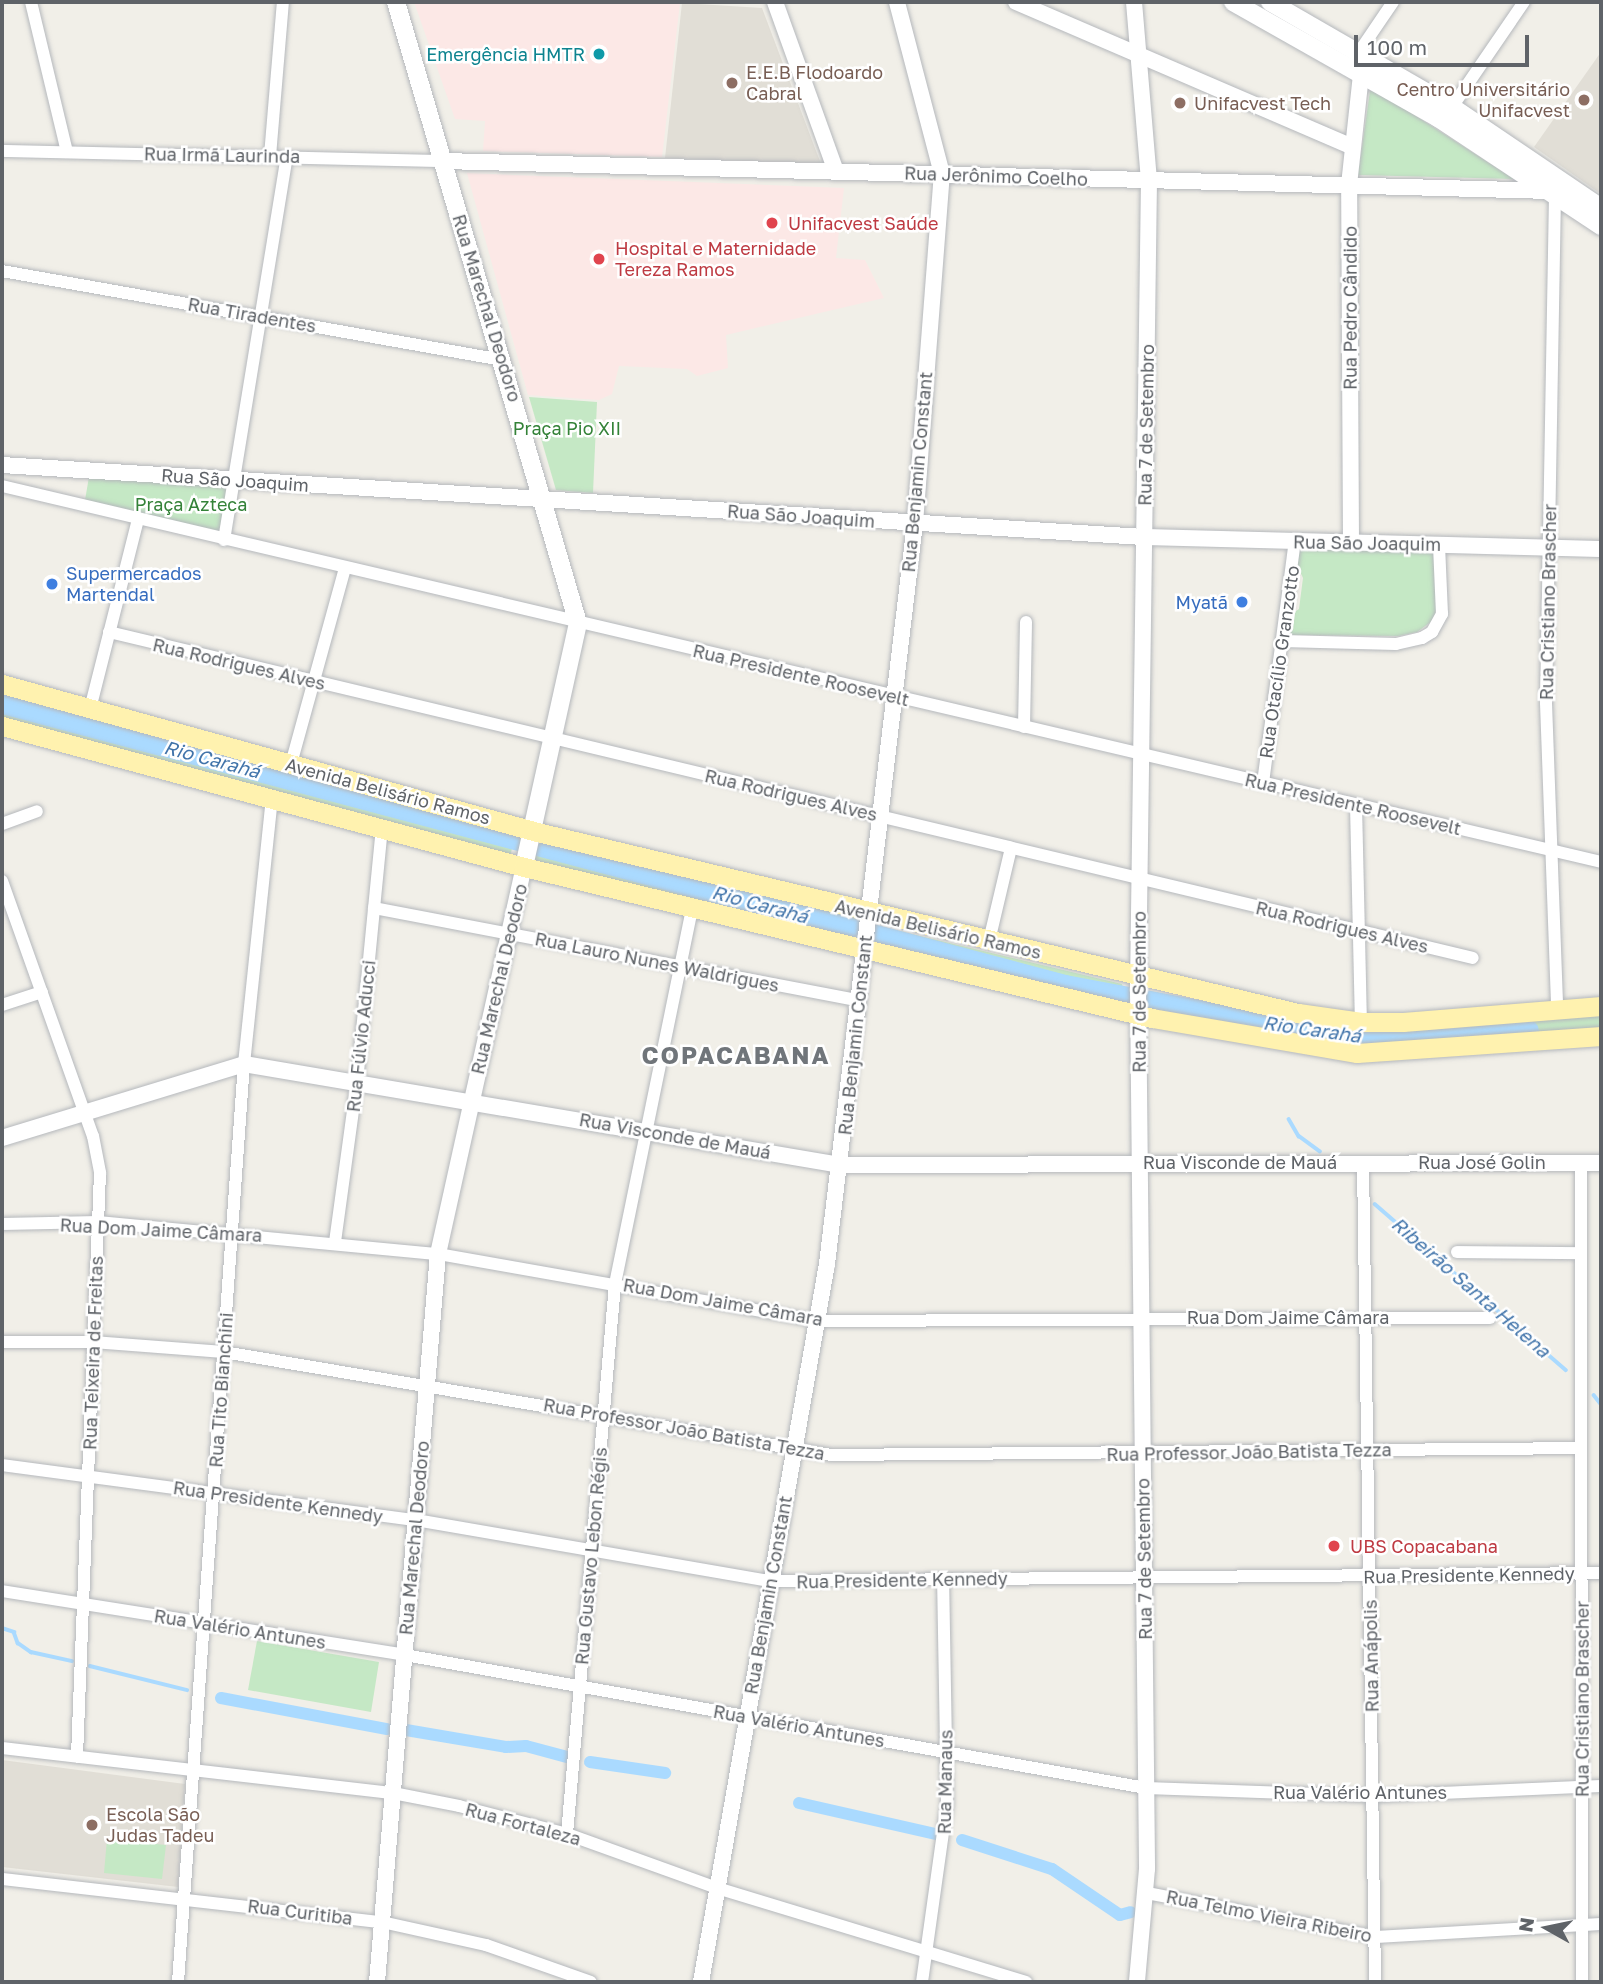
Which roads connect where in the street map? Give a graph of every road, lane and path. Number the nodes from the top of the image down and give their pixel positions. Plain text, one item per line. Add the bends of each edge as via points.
1 (31, 2) edge
2 (283, 2) edge
3 (396, 2) edge
4 (775, 2) edge
5 (897, 2) edge
6 (1016, 2) edge
7 (1134, 2) edge
8 (1233, 2) edge
9 (1270, 2) edge
10 (1393, 2) edge
11 (1524, 2) edge
12 (1359, 52) junction
13 (1139, 55) junction
14 (1361, 74) junction
15 (1452, 107) junction
16 (1352, 147) junction
17 (2, 150) edge
18 (67, 152) junction
19 (270, 156) junction
20 (287, 157) junction
21 (443, 161) junction
22 (836, 172) junction
23 (942, 174) junction
24 (1149, 180) junction
25 (1349, 186) junction
26 (1552, 193) junction
27 (1601, 208) edge
28 (1601, 226) edge
29 (2, 271) edge
30 (261, 317) junction
31 (502, 360) junction
32 (2, 465) edge
33 (234, 480) junction
34 (2, 486) edge
35 (543, 499) junction
36 (138, 519) junction
37 (915, 523) junction
38 (1144, 537) junction
39 (224, 540) junction
40 (1295, 541) junction
41 (1350, 542) junction
42 (1439, 545) junction
43 (1548, 547) junction
44 (1601, 549) edge
45 (345, 568) junction
46 (1026, 622) dead end
47 (578, 623) junction
48 (109, 632) junction
49 (1282, 641) junction
50 (313, 681) junction
51 (2, 684) edge
52 (894, 696) junction
53 (90, 709) junction
54 (2, 726) edge
55 (1024, 727) junction
56 (553, 738) junction
57 (1141, 754) junction
58 (291, 764) junction
59 (1263, 783) junction
60 (272, 800) junction
61 (1356, 805) junction
62 (37, 811) dead end
63 (880, 817) junction
64 (2, 824) edge
65 (382, 829) junction
66 (531, 834) junction
67 (1011, 848) junction
68 (1550, 850) junction
69 (1601, 862) edge
70 (525, 864) junction
71 (1140, 879) junction
72 (2, 881) edge
73 (374, 908) junction
74 (692, 909) junction
75 (868, 917) junction
76 (1359, 931) junction
77 (509, 934) junction
78 (989, 941) junction
79 (864, 947) junction
80 (1473, 958) dead end
81 (680, 967) junction
82 (42, 992) junction
83 (1138, 997) junction
84 (858, 1000) junction
85 (2, 1004) edge
86 (1601, 1006) edge
87 (1557, 1009) junction
88 (1361, 1022) junction
89 (1601, 1036) edge
90 (244, 1064) junction
91 (357, 1082) junction
92 (472, 1100) junction
93 (85, 1112) junction
94 (646, 1130) junction
95 (2, 1138) edge
96 (1363, 1161) junction
97 (1140, 1163) junction
98 (1581, 1163) junction
99 (1601, 1163) edge
100 (841, 1165) junction
101 (98, 1222) junction
102 (2, 1224) edge
103 (232, 1232) junction
104 (335, 1242) junction
105 (1457, 1252) dead end
106 (1581, 1253) junction
107 (438, 1254) junction
108 (615, 1284) junction
109 (1366, 1316) junction
110 (1142, 1318) junction
111 (1490, 1318) dead end
112 (818, 1321) junction
113 (2, 1342) edge
114 (93, 1342) junction
115 (224, 1352) junction
116 (427, 1384) junction
117 (603, 1415) junction
118 (1581, 1448) junction
119 (794, 1451) junction
120 (1368, 1451) junction
121 (1143, 1453) junction
122 (2, 1465) edge
123 (88, 1476) junction
124 (214, 1493) junction
125 (416, 1520) junction
126 (592, 1550) junction
127 (1601, 1573) edge
128 (1582, 1574) junction
129 (1370, 1576) junction
130 (1144, 1578) junction
131 (943, 1580) junction
132 (770, 1581) junction
133 (2, 1591) edge
134 (83, 1604) junction
135 (204, 1623) junction
136 (405, 1655) junction
137 (580, 1686) junction
138 (747, 1716) junction
139 (2, 1748) edge
140 (947, 1752) junction
141 (77, 1757) junction
142 (193, 1770) junction
143 (1601, 1786) edge
144 (1582, 1787) junction
145 (1146, 1788) junction
146 (393, 1793) junction
147 (1373, 1796) junction
148 (567, 1834) junction
149 (2, 1879) edge
150 (717, 1888) junction
151 (1147, 1893) junction
152 (184, 1899) junction
153 (383, 1922) junction
154 (1601, 1924) edge
155 (1582, 1925) junction
156 (1376, 1937) junction
157 (927, 1953) junction
158 (178, 1982) edge
159 (377, 1982) edge
160 (591, 1982) edge
161 (701, 1982) edge
162 (922, 1982) edge
163 (1026, 1982) edge
164 (1137, 1982) edge
165 (1375, 1982) edge
166 (1582, 1982) edge

1 - 18 street
2 - 19 street
3 - 21 main road, Rua Marechal Deodoro
4 - 22 street
5 - 23 street, Rua Benjamin Constant
6 - 13 street
7 - 13 street, Rua 7 de Setembro
8 - 14 main road
9 - 12 main road
10 - 12 street
11 - 15 street
12 - 15 main road
13 - 16 street
13 - 24 street, Rua 7 de Setembro
14 - 16 street, Rua Pedro Cândido
14 - 26 main road
15 - 27 main road
16 - 25 street, Rua Pedro Cândido
17 - 18 street, Rua Irmã Laurinda
18 - 19 street, Rua Irmã Laurinda
19 - 20 street, Rua Irmã Laurinda
20 - 21 street, Rua Irmã Laurinda
20 - 30 street
21 - 22 street, Rua Jerônimo Coelho
21 - 31 main road, Rua Marechal Deodoro
22 - 23 street, Rua Jerônimo Coelho
23 - 24 street, Rua Jerônimo Coelho
23 - 37 street, Rua Benjamin Constant
24 - 25 street, Rua Jerônimo Coelho
24 - 38 street, Rua 7 de Setembro
25 - 26 street, Rua Jerônimo Coelho
25 - 41 street, Rua Pedro Cândido
26 - 28 main road
26 - 43 street, Rua Cristiano Brascher
29 - 30 street, Rua Tiradentes
30 - 31 street, Rua Tiradentes
30 - 33 street
31 - 35 main road, Rua Marechal Deodoro
32 - 33 street, Rua São Joaquim
33 - 35 street, Rua São Joaquim
33 - 39 street
34 - 36 street, Rua Presidente Roosevelt
35 - 37 street, Rua São Joaquim
35 - 47 main road, Rua Marechal Deodoro
36 - 39 street, Rua Presidente Roosevelt
36 - 48 street
37 - 38 street, Rua São Joaquim
37 - 52 street, Rua Benjamin Constant
38 - 40 street, Rua São Joaquim
38 - 57 street, Rua 7 de Setembro
39 - 45 street, Rua Presidente Roosevelt
40 - 41 street, Rua São Joaquim
40 - 49 street, Rua Otacílio Granzotto
41 - 42 street, Rua São Joaquim
42 - 43 street, Rua São Joaquim
42 - 49 street via 1443,602 1433,632 1396,644
43 - 44 street, Rua São Joaquim
43 - 68 street, Rua Cristiano Brascher
45 - 47 street, Rua Presidente Roosevelt
45 - 50 street
46 - 55 street
47 - 52 street, Rua Presidente Roosevelt
47 - 56 main road, Rua Marechal Deodoro
48 - 50 street, Rua Rodrigues Alves
48 - 53 street
49 - 59 street, Rua Otacílio Granzotto
50 - 56 street, Rua Rodrigues Alves
50 - 58 street
51 - 53 main road, Avenida Belisário Ramos
52 - 55 street, Rua Presidente Roosevelt
52 - 63 street, Rua Benjamin Constant
53 - 58 main road, Avenida Belisário Ramos
54 - 60 main road, Avenida Belisário Ramos
55 - 57 street, Rua Presidente Roosevelt
56 - 63 street, Rua Rodrigues Alves
56 - 66 main road, Rua Marechal Deodoro
57 - 59 street, Rua Presidente Roosevelt
57 - 71 street, Rua 7 de Setembro
58 - 66 main road, Avenida Belisário Ramos
59 - 61 street, Rua Presidente Roosevelt
60 - 65 main road, Avenida Belisário Ramos
60 - 90 street, Rua Tito Bianchini
61 - 68 street, Rua Presidente Roosevelt
61 - 76 street
62 - 64 street
63 - 67 street, Rua Rodrigues Alves
63 - 75 street, Rua Benjamin Constant
65 - 70 main road, Avenida Belisário Ramos
65 - 73 street, Rua Fúlvio Aducci
66 - 70 main road, Rua Marechal Deodoro
66 - 75 main road, Avenida Belisário Ramos
67 - 71 street, Rua Rodrigues Alves
67 - 78 street
68 - 69 street, Rua Presidente Roosevelt
68 - 87 street, Rua Cristiano Brascher
70 - 74 main road, Avenida Belisário Ramos
70 - 77 street, Rua Marechal Deodoro
71 - 76 street, Rua Rodrigues Alves
71 - 83 street, Rua 7 de Setembro
72 - 82 street, Rua Teixeira de Freitas
73 - 77 street, Rua Lauro Nunes Waldrigues
73 - 91 street, Rua Fúlvio Aducci
74 - 79 main road, Avenida Belisário Ramos
74 - 81 street, Rua Gustavo Lebon Régis
75 - 78 main road, Avenida Belisário Ramos
75 - 79 street, Rua Benjamin Constant
76 - 80 street, Rua Rodrigues Alves
76 - 88 street
77 - 81 street, Rua Lauro Nunes Waldrigues
77 - 92 street, Rua Marechal Deodoro
78 - 83 main road, Avenida Belisário Ramos
79 - 83 main road, Avenida Belisário Ramos
79 - 84 street, Rua Benjamin Constant
81 - 84 street, Rua Lauro Nunes Waldrigues
81 - 94 street, Rua Gustavo Lebon Régis
82 - 85 street
82 - 93 street, Rua Teixeira de Freitas
83 - 88 main road, Avenida Belisário Ramos
83 - 89 main road, Avenida Belisário Ramos via 1357,1053
83 - 97 street, Rua 7 de Setembro
84 - 100 street, Rua Benjamin Constant
86 - 87 main road, Avenida Belisário Ramos
87 - 88 main road, Avenida Belisário Ramos
90 - 91 street, Rua Visconde de Mauá
90 - 93 street, Rua Visconde de Mauá
90 - 103 street, Rua Tito Bianchini
91 - 92 street, Rua Visconde de Mauá
91 - 104 street, Rua Fúlvio Aducci
92 - 94 street, Rua Visconde de Mauá
92 - 107 street, Rua Marechal Deodoro
93 - 95 street, Rua Visconde de Mauá
93 - 101 street, Rua Teixeira de Freitas via 98,1155
94 - 100 street, Rua Visconde de Mauá
94 - 108 street, Rua Gustavo Lebon Régis
96 - 97 street, Rua Visconde de Mauá
96 - 98 street, Rua José Golin
96 - 109 street, Rua Anápolis
97 - 100 street, Rua Visconde de Mauá
97 - 110 street, Rua 7 de Setembro
98 - 99 street, Rua José Golin
98 - 106 street, Rua Cristiano Brascher
100 - 112 street, Rua Benjamin Constant
101 - 102 street, Rua Dom Jaime Câmara
101 - 103 street, Rua Dom Jaime Câmara
101 - 114 street, Rua Teixeira de Freitas
103 - 104 street, Rua Dom Jaime Câmara
103 - 115 street, Rua Tito Bianchini
104 - 107 street, Rua Dom Jaime Câmara
105 - 106 street
106 - 118 street, Rua Cristiano Brascher
107 - 108 street, Rua Dom Jaime Câmara
107 - 116 street, Rua Marechal Deodoro
108 - 112 street, Rua Dom Jaime Câmara
108 - 117 street, Rua Gustavo Lebon Régis
109 - 110 street, Rua Dom Jaime Câmara
109 - 111 street, Rua Dom Jaime Câmara
109 - 120 street, Rua Anápolis
110 - 112 street, Rua Dom Jaime Câmara
110 - 121 street, Rua 7 de Setembro
112 - 119 street, Rua Benjamin Constant
113 - 114 street, Rua Professor João Batista Tezza
114 - 115 street, Rua Professor João Batista Tezza
114 - 123 street, Rua Teixeira de Freitas
115 - 116 street, Rua Professor João Batista Tezza
115 - 124 street, Rua Tito Bianchini
116 - 117 street, Rua Professor João Batista Tezza
116 - 125 street, Rua Marechal Deodoro
117 - 119 street, Rua Professor João Batista Tezza
117 - 126 street, Rua Gustavo Lebon Régis
118 - 120 street, Rua Professor João Batista Tezza
118 - 128 street, Rua Cristiano Brascher
119 - 121 street, Rua Professor João Batista Tezza via 863,1457
119 - 132 street, Rua Benjamin Constant
120 - 121 street, Rua Professor João Batista Tezza
120 - 129 street, Rua Anápolis
121 - 130 street, Rua 7 de Setembro
122 - 123 street, Rua Presidente Kennedy
123 - 124 street, Rua Presidente Kennedy
123 - 134 street, Rua Teixeira de Freitas
124 - 125 street, Rua Presidente Kennedy
124 - 135 street, Rua Tito Bianchini
125 - 126 street, Rua Presidente Kennedy
125 - 136 street, Rua Marechal Deodoro
126 - 132 street, Rua Presidente Kennedy
126 - 137 street, Rua Gustavo Lebon Régis
127 - 128 street, Rua Presidente Kennedy
128 - 129 street, Rua Presidente Kennedy
128 - 144 street, Rua Cristiano Brascher
129 - 130 street, Rua Presidente Kennedy
129 - 147 street, Rua Anápolis
130 - 131 street, Rua Presidente Kennedy
130 - 145 street, Rua 7 de Setembro
131 - 132 street, Rua Presidente Kennedy
131 - 140 street, Rua Manaus
132 - 138 street, Rua Benjamin Constant
133 - 134 street, Rua Valério Antunes
134 - 135 street, Rua Valério Antunes
134 - 141 street, Rua Teixeira de Freitas
135 - 136 street, Rua Valério Antunes
135 - 142 street, Rua Tito Bianchini
136 - 137 street, Rua Valério Antunes
136 - 146 street, Rua Marechal Deodoro
137 - 138 street, Rua Valério Antunes
137 - 148 street, Rua Gustavo Lebon Régis
138 - 140 street, Rua Valério Antunes
138 - 150 street, Rua Benjamin Constant
139 - 141 street, Rua Fortaleza
140 - 145 street, Rua Valério Antunes
140 - 157 street, Rua Manaus via 944,1849
141 - 142 street, Rua Fortaleza
142 - 146 street, Rua Fortaleza
142 - 152 street, Rua Tito Bianchini
143 - 144 street, Rua Valério Antunes
144 - 147 street, Rua Valério Antunes
144 - 155 street, Rua Cristiano Brascher
145 - 147 street, Rua Valério Antunes
145 - 151 street, Rua 7 de Setembro
146 - 148 street, Rua Fortaleza
146 - 153 street, Rua Marechal Deodoro
147 - 156 street, Rua Anápolis
148 - 150 street, Rua Fortaleza
149 - 152 street, Rua Curitiba
150 - 157 street, Rua Fortaleza
150 - 161 street, Rua Benjamin Constant
151 - 156 street, Rua Telmo Vieira Ribeiro
151 - 164 street, Rua 7 de Setembro
152 - 153 street, Rua Curitiba
152 - 158 street, Rua Tito Bianchini
153 - 159 street, Rua Marechal Deodoro
153 - 160 street, Rua Curitiba via 486,1945
154 - 155 street, Rua Telmo Vieira Ribeiro
155 - 156 street, Rua Telmo Vieira Ribeiro
155 - 166 street, Rua Cristiano Brascher
156 - 165 street, Rua Anápolis
157 - 162 street, Rua Manaus
157 - 163 street, Rua Fortaleza

